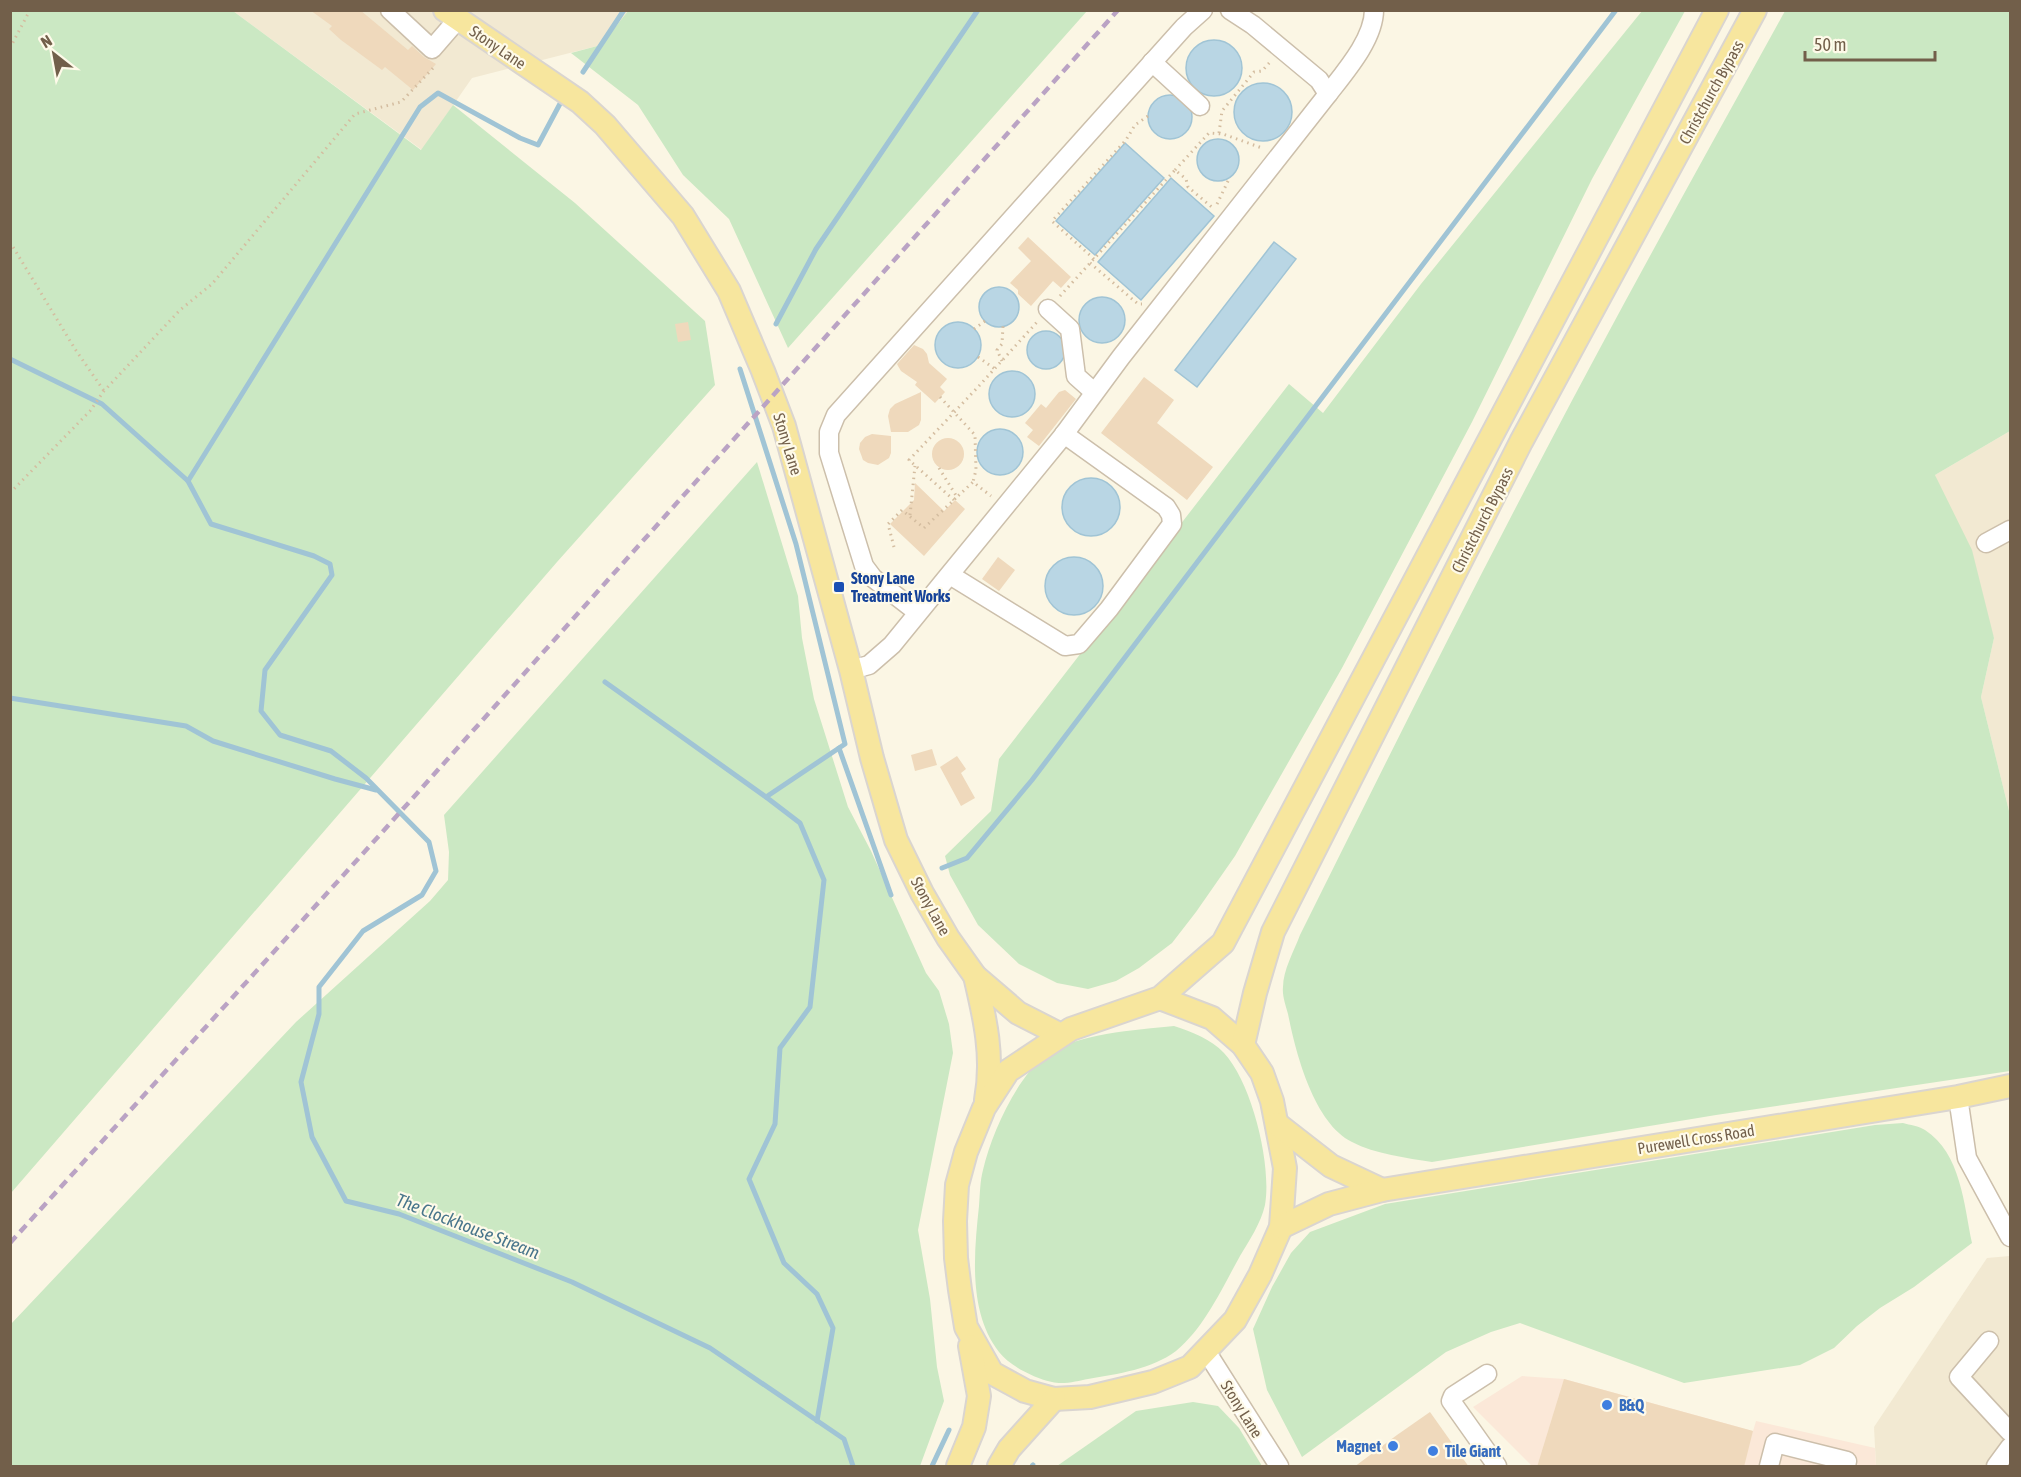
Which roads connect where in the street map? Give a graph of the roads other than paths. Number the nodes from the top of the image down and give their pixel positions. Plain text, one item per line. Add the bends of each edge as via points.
1 (390, 10) edge
2 (1203, 10) edge
3 (1230, 10) edge
4 (1374, 10) edge
5 (1717, 10) edge
6 (1755, 10) edge
7 (451, 15) edge
8 (1152, 63) junction
9 (1328, 94) junction
10 (1200, 106) dead end
11 (1048, 309) dead end
12 (1094, 392) junction
13 (1064, 434) junction
14 (2010, 530) edge
15 (1986, 543) dead end
16 (950, 574) junction
17 (916, 612) junction
18 (851, 670) junction
19 (975, 976) junction
20 (1160, 998) junction
21 (1061, 1035) junction
22 (1243, 1045) junction
23 (2010, 1086) edge
24 (1958, 1096) junction
25 (984, 1108) junction
26 (1277, 1124) junction
27 (1382, 1191) junction
28 (1281, 1227) junction
29 (2010, 1237) edge
30 (966, 1327) junction
31 (1989, 1341) dead end
32 (1206, 1350) junction
33 (1487, 1374) dead end
34 (1054, 1399) junction
35 (2010, 1432) edge
36 (2010, 1447) edge
37 (958, 1467) edge
38 (999, 1467) edge
39 (1279, 1467) edge
40 (1497, 1467) edge
41 (1769, 1467) edge
42 (1846, 1467) edge
43 (1996, 1467) edge

1 - 7 street via 432,49
2 - 8 street
3 - 9 street via 1319,80
4 - 9 street via 1374,23 1350,66
5 - 20 main road, Christchurch Bypass via 1223,943
6 - 22 main road, Christchurch Bypass via 1521,442 1273,932
7 - 18 main road, Stony Lane via 579,102 605,125 683,216 729,291 784,426
8 - 10 street
8 - 17 street via 836,415 829,432 829,453 864,566 873,578
9 - 12 street
11 - 12 street via 1070,329 1076,376
12 - 13 street
13 - 16 street
13 - 16 street via 1166,507 1171,515 1172,524 1109,609 1079,644 1065,646
14 - 15 street
16 - 17 street
17 - 18 street via 892,645 869,665
18 - 19 main road, Stony Lane via 896,840 948,938
19 - 21 main road, Stony Lane via 1018,1013
19 - 25 main road, Stony Lane via 986,1023 990,1076
20 - 21 main road
20 - 22 main road via 1212,1018
21 - 25 main road via 1008,1071
22 - 26 main road via 1262,1073
23 - 24 main road, Purewell Cross Road
24 - 27 main road, Purewell Cross Road
24 - 29 street via 1967,1158
25 - 30 main road via 957,1185 956,1258
26 - 27 main road via 1331,1166
26 - 28 main road via 1285,1168
27 - 28 main road, Purewell Cross Road via 1329,1204
28 - 32 main road via 1235,1320
30 - 34 main road via 992,1372 1025,1391
30 - 37 main road via 980,1396 974,1427
31 - 35 street via 1959,1377
32 - 34 main road via 1190,1367 1153,1382 1090,1397
32 - 39 street, Stony Lane
33 - 40 street via 1451,1401
34 - 38 main road via 1009,1449
36 - 43 street
41 - 42 street via 1775,1443 1847,1461

